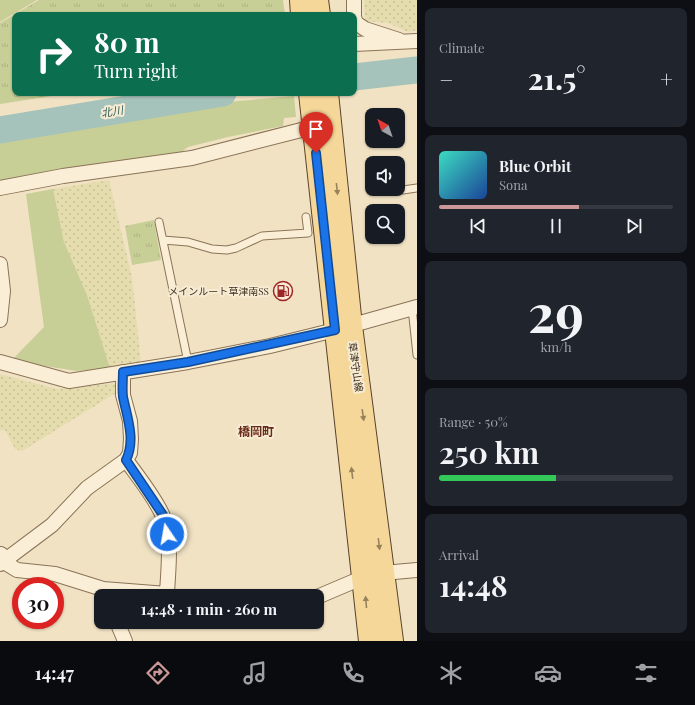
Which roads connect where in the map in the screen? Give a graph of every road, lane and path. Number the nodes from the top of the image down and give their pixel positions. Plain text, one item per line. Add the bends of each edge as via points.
1 (301, 0) edge
2 (318, 0) edge
3 (354, 0) edge
4 (302, 12) edge
5 (319, 12) edge
6 (354, 12) edge
7 (357, 24) edge
8 (411, 41) edge
9 (357, 44) edge
10 (311, 96) edge
11 (326, 96) edge
12 (320, 134) junction
13 (0, 188) edge
14 (417, 188) edge
15 (405, 190) edge
16 (306, 217) dead end
17 (159, 222) dead end
18 (163, 240) junction
19 (0, 264) edge
20 (414, 308) edge
21 (0, 320) edge
22 (343, 328) junction
23 (417, 354) edge
24 (0, 362) edge
25 (188, 362) junction
26 (123, 372) junction
27 (126, 460) junction
28 (1, 560) edge
29 (417, 570) edge
30 (374, 575) junction
31 (97, 589) edge
32 (169, 589) edge
33 (324, 594) edge
34 (120, 629) edge
35 (124, 641) edge
36 (370, 641) edge
37 (392, 641) edge

1 - 4 main road
2 - 5 main road
3 - 6 street
7 - 8 street via 365,29
8 - 9 street
10 - 12 main road, 草津守山線
11 - 12 main road, 草津守山線
12 - 13 street via 192,158 63,176
12 - 22 main road, 草津守山線
14 - 15 lane
16 - 18 lane via 308,233 262,236 228,250
17 - 18 lane
18 - 25 lane
19 - 21 street via 3,291
20 - 22 street
20 - 23 lane
22 - 25 street
22 - 30 main road, 草津守山線
24 - 26 street via 69,381
25 - 26 street
26 - 27 street via 123,395 130,421 131,439 130,453
27 - 28 street via 87,488 52,525
27 - 32 street via 163,515 167,534
28 - 31 street via 17,570 55,574
29 - 30 street
30 - 33 street
36 -> 30 main road, 草津守山線
30 - 37 main road, 草津守山線
34 - 35 street

